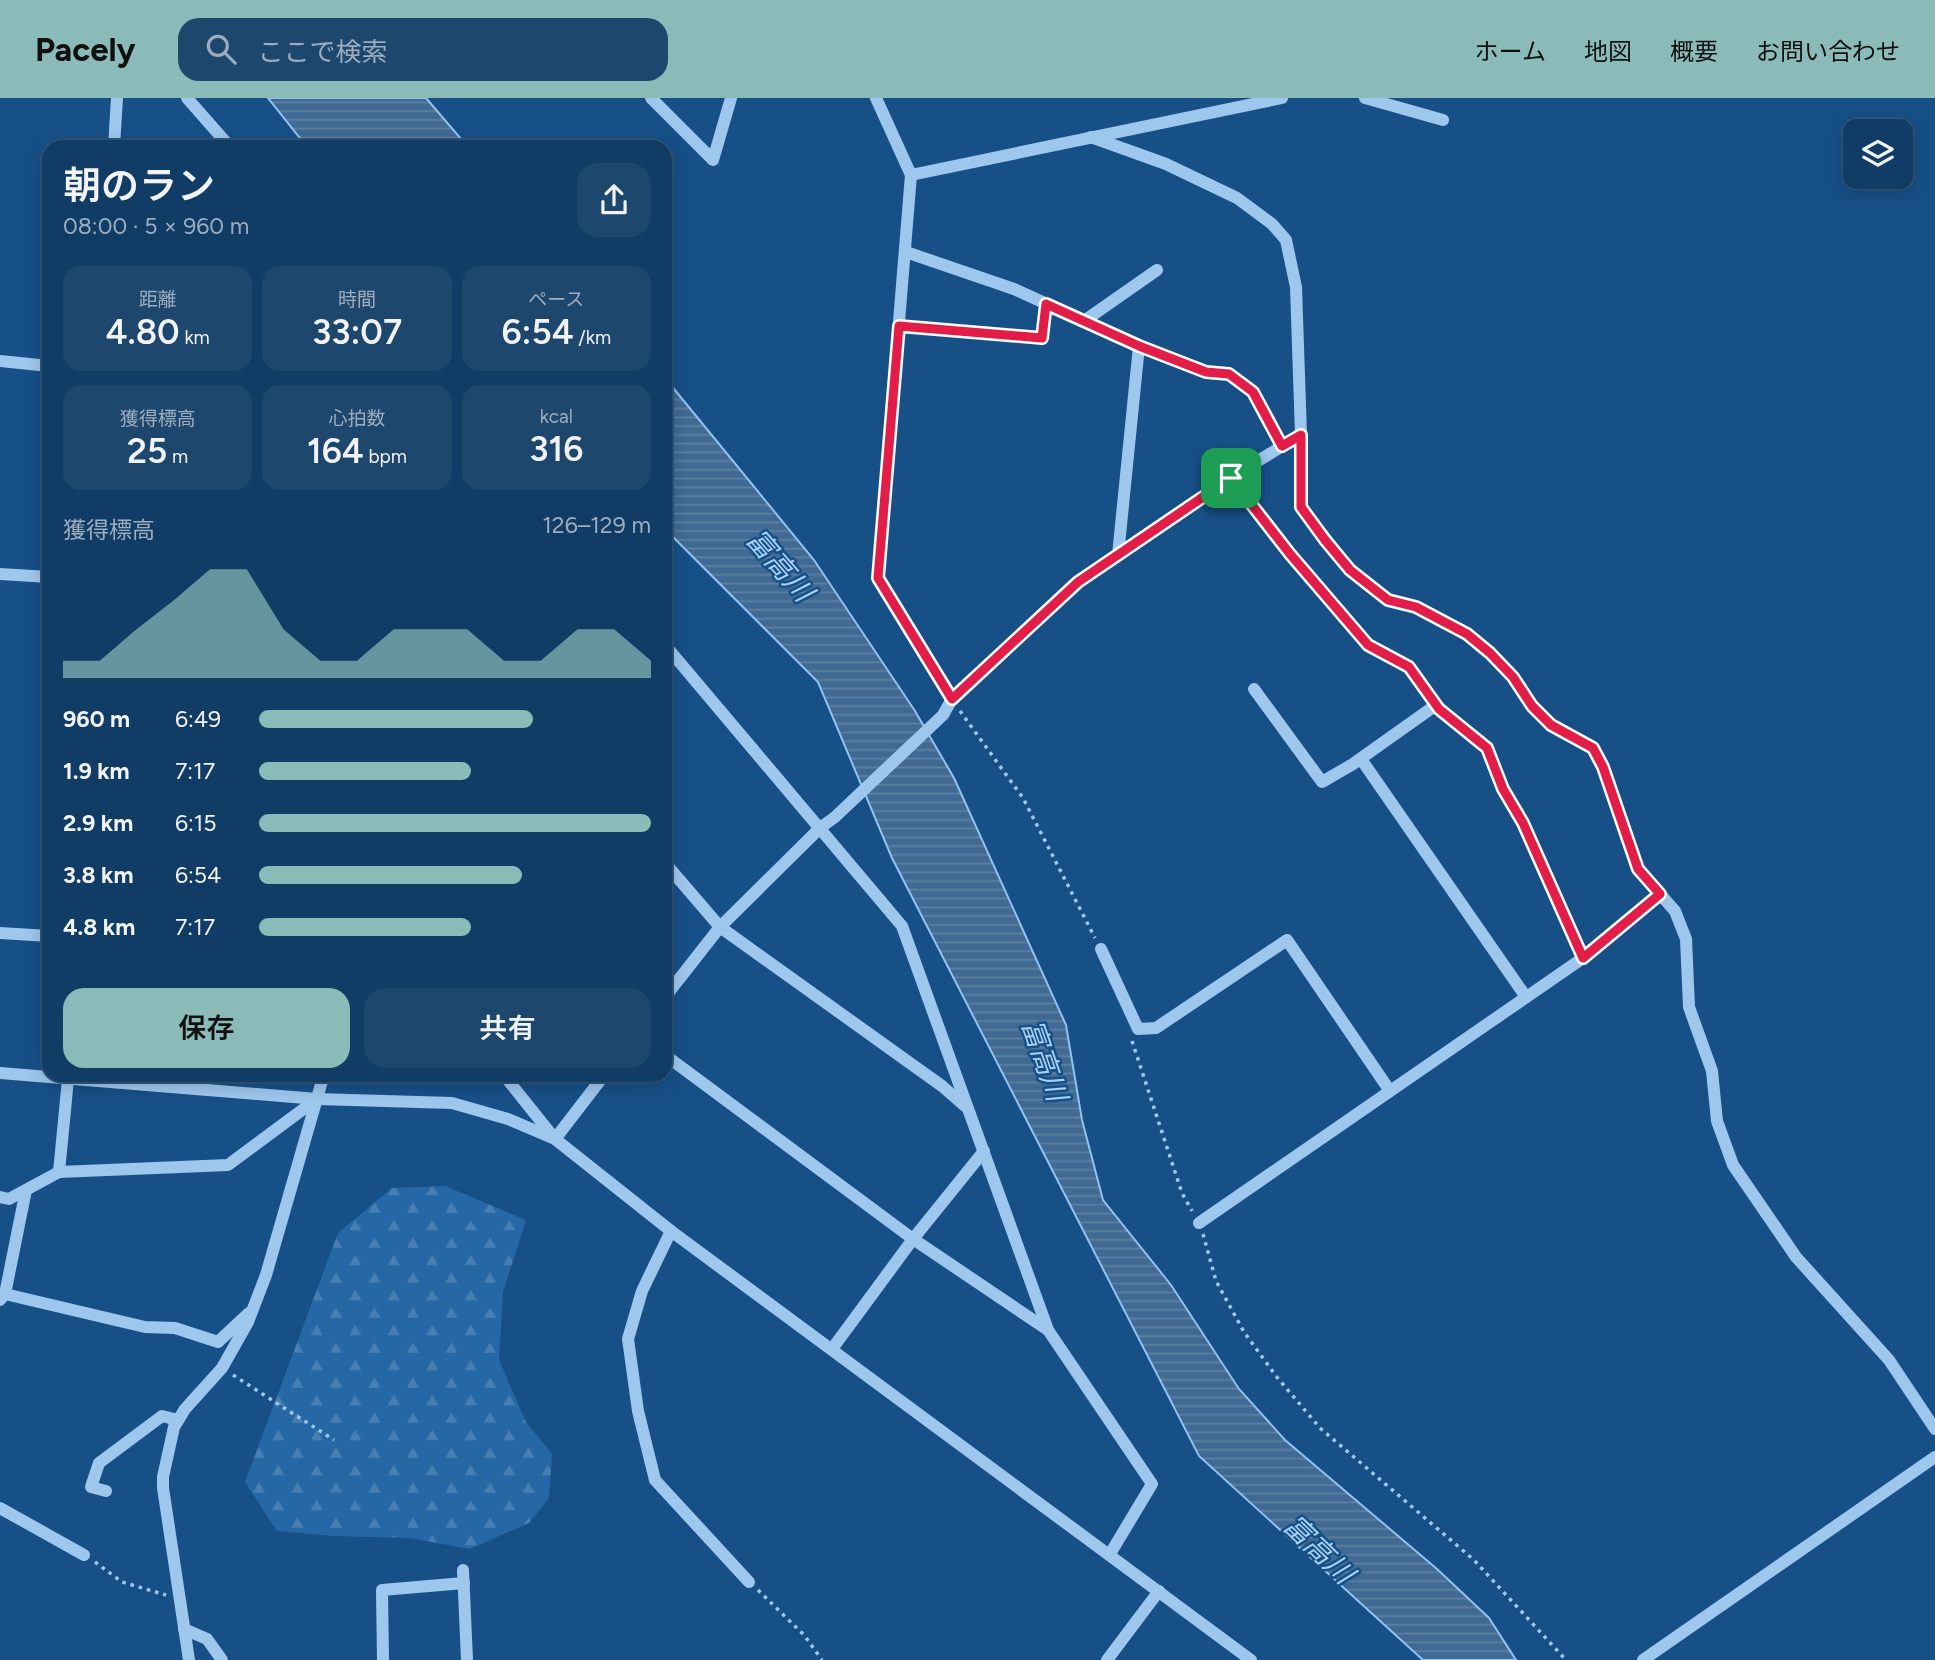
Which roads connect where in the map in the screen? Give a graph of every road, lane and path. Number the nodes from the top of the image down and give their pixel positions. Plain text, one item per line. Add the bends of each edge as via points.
1 (117, 98) edge
2 (187, 98) edge
3 (651, 98) edge
4 (731, 98) edge
5 (876, 98) edge
6 (1282, 98) edge
7 (1366, 98) edge
8 (1443, 120) dead end
9 (1091, 137) junction
10 (114, 140) edge
11 (224, 140) edge
12 (911, 175) junction
13 (906, 252) junction
14 (1157, 270) dead end
15 (1046, 304) junction
16 (1084, 321) junction
17 (899, 326) junction
18 (1139, 346) junction
19 (0, 362) edge
20 (42, 365) edge
21 (1301, 435) junction
22 (1282, 446) junction
23 (1231, 478) junction
24 (1118, 555) junction
25 (0, 574) edge
26 (42, 577) edge
27 (672, 653) edge
28 (1254, 689) dead end
29 (952, 699) junction
30 (1436, 705) junction
31 (1361, 759) junction
32 (820, 828) junction
33 (672, 871) edge
34 (1660, 894) junction
35 (720, 927) junction
36 (0, 933) edge
37 (42, 936) edge
38 (1101, 949) dead end
39 (1583, 958) junction
40 (672, 988) edge
41 (1526, 997) junction
42 (672, 1060) edge
43 (0, 1073) edge
44 (42, 1077) edge
45 (68, 1082) edge
46 (105, 1082) edge
47 (322, 1082) edge
48 (509, 1082) edge
49 (599, 1082) edge
50 (1390, 1091) junction
51 (317, 1099) junction
52 (968, 1108) junction
53 (555, 1139) junction
54 (984, 1151) junction
55 (59, 1172) junction
56 (26, 1190) junction
57 (0, 1197) edge
58 (1199, 1223) dead end
59 (671, 1231) junction
60 (913, 1238) junction
61 (2, 1297) edge
62 (253, 1309) junction
63 (1048, 1329) junction
64 (832, 1349) junction
65 (222, 1368) junction
66 (178, 1420) junction
67 (1935, 1429) edge
68 (334, 1440) dead end
69 (1935, 1457) edge
70 (106, 1491) dead end
71 (0, 1508) edge
72 (1110, 1553) junction
73 (84, 1555) joint
74 (463, 1570) dead end
75 (749, 1582) joint
76 (464, 1583) junction
77 (1159, 1591) junction
78 (178, 1598) junction
79 (184, 1629) junction
80 (189, 1660) edge
81 (222, 1660) edge
82 (383, 1660) edge
83 (467, 1660) edge
84 (822, 1660) edge
85 (1107, 1660) edge
86 (1251, 1660) edge
87 (1643, 1660) edge

1 - 10 street
2 - 11 street
3 - 4 street via 713,160
5 - 12 street
6 - 9 street
7 - 8 street
9 - 12 street
9 - 21 street via 1166,164 1237,198 1286,240 1296,287
12 - 13 street
13 - 15 street
13 - 17 street
14 - 16 street
15 - 16 street
15 - 17 street via 1042,338
16 - 18 street
17 - 29 street via 878,578
18 - 22 street via 1206,372 1229,374 1253,392
18 - 24 street
19 - 20 street
21 - 22 street
21 - 34 street via 1301,507 1350,570 1388,600 1416,607 1467,634 1513,677 1551,725 1593,748 1638,869
22 - 23 street
23 - 24 street
23 - 30 street via 1368,645 1409,667
24 - 29 street via 1078,582
25 - 26 street
27 - 32 street
28 - 31 street via 1322,782
29 - 32 street via 943,715
30 - 31 street
30 - 39 street via 1487,748
31 - 41 street
32 - 35 street
32 - 52 street via 902,926
33 - 35 street
34 - 39 street
34 - 67 street via 1675,911 1686,939 1689,1007 1712,1071 1717,1121 1733,1165 1796,1256 1889,1360
35 - 40 street
35 - 52 street
36 - 37 street
38 - 50 street via 1138,1029 1156,1028 1287,940
39 - 41 street
41 - 50 street
42 - 60 street
43 - 44 street
45 - 55 street
46 - 51 street
47 - 51 street
48 - 53 street
49 - 53 street
50 - 58 street
51 - 53 street via 452,1103
51 - 55 street via 228,1165
51 - 62 street
52 - 54 street
53 - 59 street
54 - 60 street
54 - 63 street
55 - 56 street
56 - 57 street via 9,1199
56 - 61 street
59 - 64 street
59 - 75 street via 642,1291 628,1339 638,1412 655,1480
60 - 63 street
60 - 64 street
61 - 62 street via 176,1328 218,1342
62 - 65 street
63 - 72 street via 1152,1484
64 - 72 street
65 - 66 street
65 - 68 path
66 - 70 street via 162,1416 99,1463 91,1487
66 - 78 street via 163,1488
69 - 87 street
71 - 73 street
72 - 77 street
73 - 78 path via 122,1582
74 - 76 street
75 - 84 path via 804,1635
76 - 82 street via 382,1590
76 - 83 street
77 - 85 street
77 - 86 street
78 - 79 street
79 - 80 street
79 - 81 street via 207,1639

